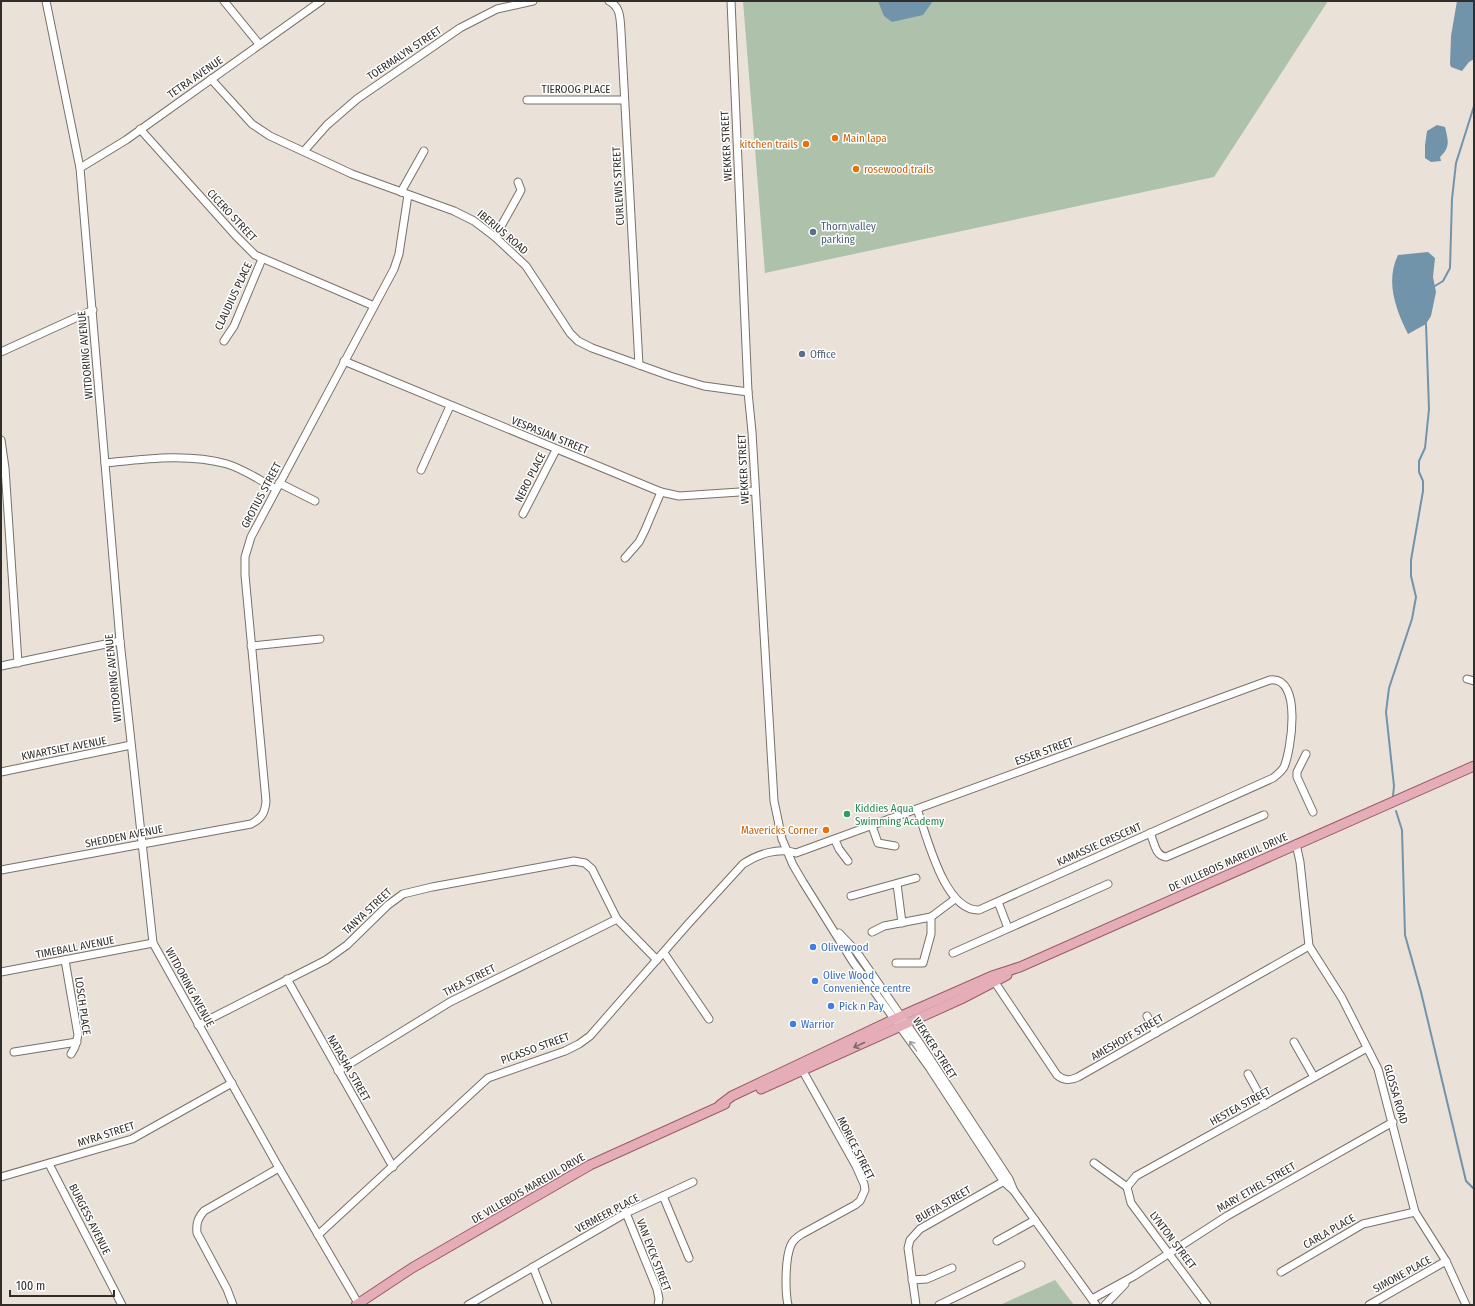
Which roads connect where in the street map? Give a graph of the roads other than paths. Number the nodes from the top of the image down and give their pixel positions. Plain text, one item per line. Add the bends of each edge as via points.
1 (46, 1) edge
2 (224, 1) edge
3 (321, 1) edge
4 (533, 1) edge
5 (609, 1) edge
6 (731, 1) edge
7 (259, 44) junction
8 (211, 79) junction
9 (527, 100) dead end
10 (624, 100) junction
11 (140, 129) junction
12 (304, 151) junction
13 (424, 151) dead end
14 (80, 168) junction
15 (518, 182) dead end
16 (400, 192) junction
17 (408, 195) junction
18 (495, 237) junction
19 (262, 259) junction
20 (374, 306) junction
21 (92, 310) junction
22 (224, 341) dead end
23 (1, 352) edge
24 (344, 361) junction
25 (639, 365) junction
26 (748, 392) junction
27 (450, 406) junction
28 (1, 440) edge
29 (556, 450) junction
30 (105, 463) junction
31 (420, 470) dead end
32 (278, 486) junction
33 (755, 491) junction
34 (661, 492) junction
35 (315, 502) dead end
36 (523, 514) dead end
37 (625, 558) dead end
38 (120, 641) junction
39 (318, 642) dead end
40 (252, 648) junction
41 (18, 663) junction
42 (1, 666) edge
43 (131, 746) junction
44 (1306, 754) dead end
45 (1474, 765) edge
46 (1283, 768) junction
47 (1, 772) edge
48 (1296, 772) junction
49 (917, 809) junction
50 (1313, 812) dead end
51 (1264, 815) dead end
52 (251, 824) joint
53 (872, 826) junction
54 (1150, 833) junction
55 (834, 840) junction
56 (143, 844) junction
57 (1296, 844) junction
58 (895, 846) dead end
59 (787, 851) junction
60 (848, 861) dead end
61 (1, 870) edge
62 (916, 878) dead end
63 (897, 884) junction
64 (1108, 884) dead end
65 (851, 896) dead end
66 (955, 898) junction
67 (998, 902) junction
68 (931, 917) junction
69 (616, 918) junction
70 (902, 923) junction
71 (1008, 928) junction
72 (872, 932) dead end
73 (154, 943) junction
74 (1309, 946) junction
75 (664, 953) junction
76 (953, 953) dead end
77 (65, 960) junction
78 (657, 960) junction
79 (896, 963) dead end
80 (1, 972) edge
81 (287, 979) junction
82 (993, 980) junction
83 (1147, 1016) dead end
84 (709, 1019) dead end
85 (900, 1021) junction
86 (198, 1025) junction
87 (1156, 1033) junction
88 (77, 1042) junction
89 (1294, 1042) dead end
90 (1367, 1048) junction
91 (14, 1052) dead end
92 (71, 1054) dead end
93 (801, 1067) junction
94 (338, 1070) junction
95 (1248, 1074) dead end
96 (1314, 1077) junction
97 (232, 1083) junction
98 (1265, 1105) junction
99 (1393, 1122) junction
100 (50, 1164) junction
101 (1094, 1164) dead end
102 (393, 1167) junction
103 (279, 1168) junction
104 (1, 1177) edge
105 (1006, 1180) junction
106 (693, 1182) dead end
107 (1127, 1187) junction
108 (663, 1196) junction
109 (1415, 1212) junction
110 (626, 1213) junction
111 (1035, 1220) junction
112 (318, 1236) junction
113 (997, 1241) dead end
114 (1170, 1253) junction
115 (689, 1258) dead end
116 (1446, 1261) junction
117 (1021, 1266) dead end
118 (533, 1267) junction
119 (952, 1268) dead end
120 (1281, 1272) dead end
121 (1134, 1276) junction
122 (912, 1280) junction
123 (1094, 1302) edge
124 (357, 1304) edge
125 (122, 1305) edge
126 (233, 1305) edge
127 (468, 1305) edge
128 (548, 1305) edge
129 (658, 1305) edge
130 (788, 1305) edge
131 (916, 1305) edge
132 (939, 1305) edge
133 (1105, 1305) edge
134 (1207, 1305) edge
135 (1369, 1305) edge
136 (1466, 1305) edge

1 - 14 street, WITDORING AVENUE
2 - 7 street
3 - 7 street, TETRA AVENUE
4 - 12 street, TOERMALYN STREET via 497,9 460,28 357,99 327,125
5 - 10 street, CURLEWIS STREET via 616,7 620,16
6 - 26 street, WEKKER STREET
7 - 8 street, TETRA AVENUE
8 - 11 street, TETRA AVENUE
8 - 12 street, IBERIUS ROAD via 256,127
9 - 10 street, TIEROOG PLACE
10 - 25 street, CURLEWIS STREET
11 - 14 street, TETRA AVENUE
11 - 19 street, CICERO STREET via 248,249
12 - 16 street, IBERIUS ROAD via 352,174
13 - 16 street
14 - 21 street, WITDORING AVENUE
15 - 18 street via 521,190
16 - 17 street, IBERIUS ROAD
17 - 18 street, IBERIUS ROAD via 464,215
17 - 20 street, GROTIUS STREET via 397,263
18 - 25 street, IBERIUS ROAD via 526,266 570,333 578,341 604,354
19 - 20 street, CICERO STREET
19 - 22 street, CLAUDIUS PLACE via 234,326
20 - 24 street, GROTIUS STREET
21 - 23 street
21 - 30 street, WITDORING AVENUE
24 - 27 street, VESPASIAN STREET
24 - 32 street, GROTIUS STREET
25 - 26 street, IBERIUS ROAD via 704,386
26 - 33 street, WEKKER STREET
27 - 29 street, VESPASIAN STREET
27 - 31 street
28 - 41 street
29 - 34 street, VESPASIAN STREET
29 - 36 street, NERO PLACE
30 - 32 street via 165,458 204,460 234,467
30 - 38 street, WITDORING AVENUE
32 - 35 street
32 - 40 street, GROTIUS STREET via 251,537 245,557
33 - 34 street, VESPASIAN STREET via 680,496
33 - 59 street, WEKKER STREET via 774,801
34 - 37 street via 645,530
38 - 41 street
38 - 43 street, WITDORING AVENUE
39 - 40 street
40 - 52 street, GROTIUS STREET via 266,810 262,817
41 - 42 street
43 - 47 street, KWARTSIET AVENUE
43 - 56 street, WITDORING AVENUE
44 - 48 street
45 - 57 main road, DE VILLEBOIS MAREUIL DRIVE
46 - 48 street
46 - 49 street, ESSER STREET via 1293,722 1293,708 1284,686 1277,680 1270,680
46 - 54 street, KAMASSIE CRESCENT via 1273,778
48 - 50 street via 1298,782
49 - 53 street, ESSER STREET
49 - 66 street, KAMASSIE CRESCENT via 945,885
51 - 54 street via 1166,857 1158,853
52 - 56 street, SHEDDEN AVENUE
53 - 55 street, ESSER STREET
53 - 58 street via 878,843
54 - 67 street, KAMASSIE CRESCENT
55 - 59 street, ESSER STREET via 796,854
55 - 60 street
56 - 61 street, SHEDDEN AVENUE
56 - 73 street, WITDORING AVENUE
57 - 74 street, GLOSSA ROAD
57 - 82 main road, DE VILLEBOIS MAREUIL DRIVE
59 - 75 street, PICASSO STREET via 760,856 743,864
59 - 85 street, WEKKER STREET via 803,882 830,922 856,951
62 - 63 street
63 - 65 street
63 - 70 street
64 - 71 street
66 - 67 street, KAMASSIE CRESCENT via 966,908 973,910
66 - 68 street
67 - 71 street
68 - 70 street
68 - 79 street via 929,943 922,962
69 - 78 street
69 - 81 street, TANYA STREET via 592,869 581,861 432,887 402,894 347,945 326,960
69 - 94 street, THEA STREET via 450,1002
70 - 72 street via 884,926
71 - 76 street
73 - 77 street, TIMEBALL AVENUE
73 - 86 street, WITDORING AVENUE
74 - 87 street, AMESHOFF STREET
74 - 90 street, GLOSSA ROAD via 1342,998
75 - 78 street, PICASSO STREET
75 - 84 street
77 - 80 street, TIMEBALL AVENUE
77 - 88 street, LOSCH PLACE via 78,1035
78 - 102 street, PICASSO STREET via 584,1040 565,1050 488,1078
81 - 86 street, TANYA STREET
81 - 94 street, NATASHA STREET
82 - 85 main road, DE VILLEBOIS MAREUIL DRIVE
82 - 87 street, AMESHOFF STREET via 1062,1079 1073,1080
83 - 87 street
85 - 93 main road, DE VILLEBOIS MAREUIL DRIVE
85 - 105 street, WEKKER STREET
86 - 97 street, WITDORING AVENUE
88 - 91 street
88 - 92 street, LOSCH PLACE
89 - 96 street
90 - 96 street, HESTEA STREET
90 - 99 street, GLOSSA ROAD via 1378,1069
93 - 124 main road, DE VILLEBOIS MAREUIL DRIVE via 590,1165 412,1268
93 - 130 street, MORICE STREET via 856,1166 864,1190 860,1201 794,1240 790,1248 786,1289
94 - 102 street, NATASHA STREET
95 - 98 street
96 - 98 street, HESTEA STREET
97 - 100 street, MYRA STREET via 132,1139
97 - 103 street, WITDORING AVENUE
98 - 107 street, HESTEA STREET via 1136,1176
99 - 109 street, GLOSSA ROAD
99 - 114 street, MARY ETHEL STREET via 1227,1216
100 - 104 street, MYRA STREET
100 - 125 street, BURGESS AVENUE
101 - 107 street
102 - 112 street, PICASSO STREET
103 - 112 street, WITDORING AVENUE
103 - 126 street via 199,1216 196,1227 198,1233 228,1289
105 - 111 street, WEKKER STREET
105 - 122 street, BUFFA STREET via 917,1232 910,1240 908,1248
106 - 108 street, VERMEER PLACE
107 - 114 street, LYNTON STREET via 1131,1203
108 - 110 street, VERMEER PLACE
108 - 115 street
109 - 116 street, GLOSSA ROAD
109 - 120 street, CARLA PLACE via 1363,1224
110 - 118 street, VERMEER PLACE
110 - 129 street, VAN EYCK STREET via 657,1289 660,1299
111 - 113 street
111 - 123 street, WEKKER STREET
112 - 124 street, WITDORING AVENUE
114 - 121 street, MARY ETHEL STREET
114 - 134 street, LYNTON STREET
116 - 135 street, SIMONE PLACE
116 - 136 street, GLOSSA ROAD
117 - 132 street
118 - 127 street, VERMEER PLACE
118 - 128 street
119 - 122 street via 927,1279
121 - 123 street, MARY ETHEL STREET
121 - 133 street, MARY ETHEL STREET
122 - 131 street, BUFFA STREET

